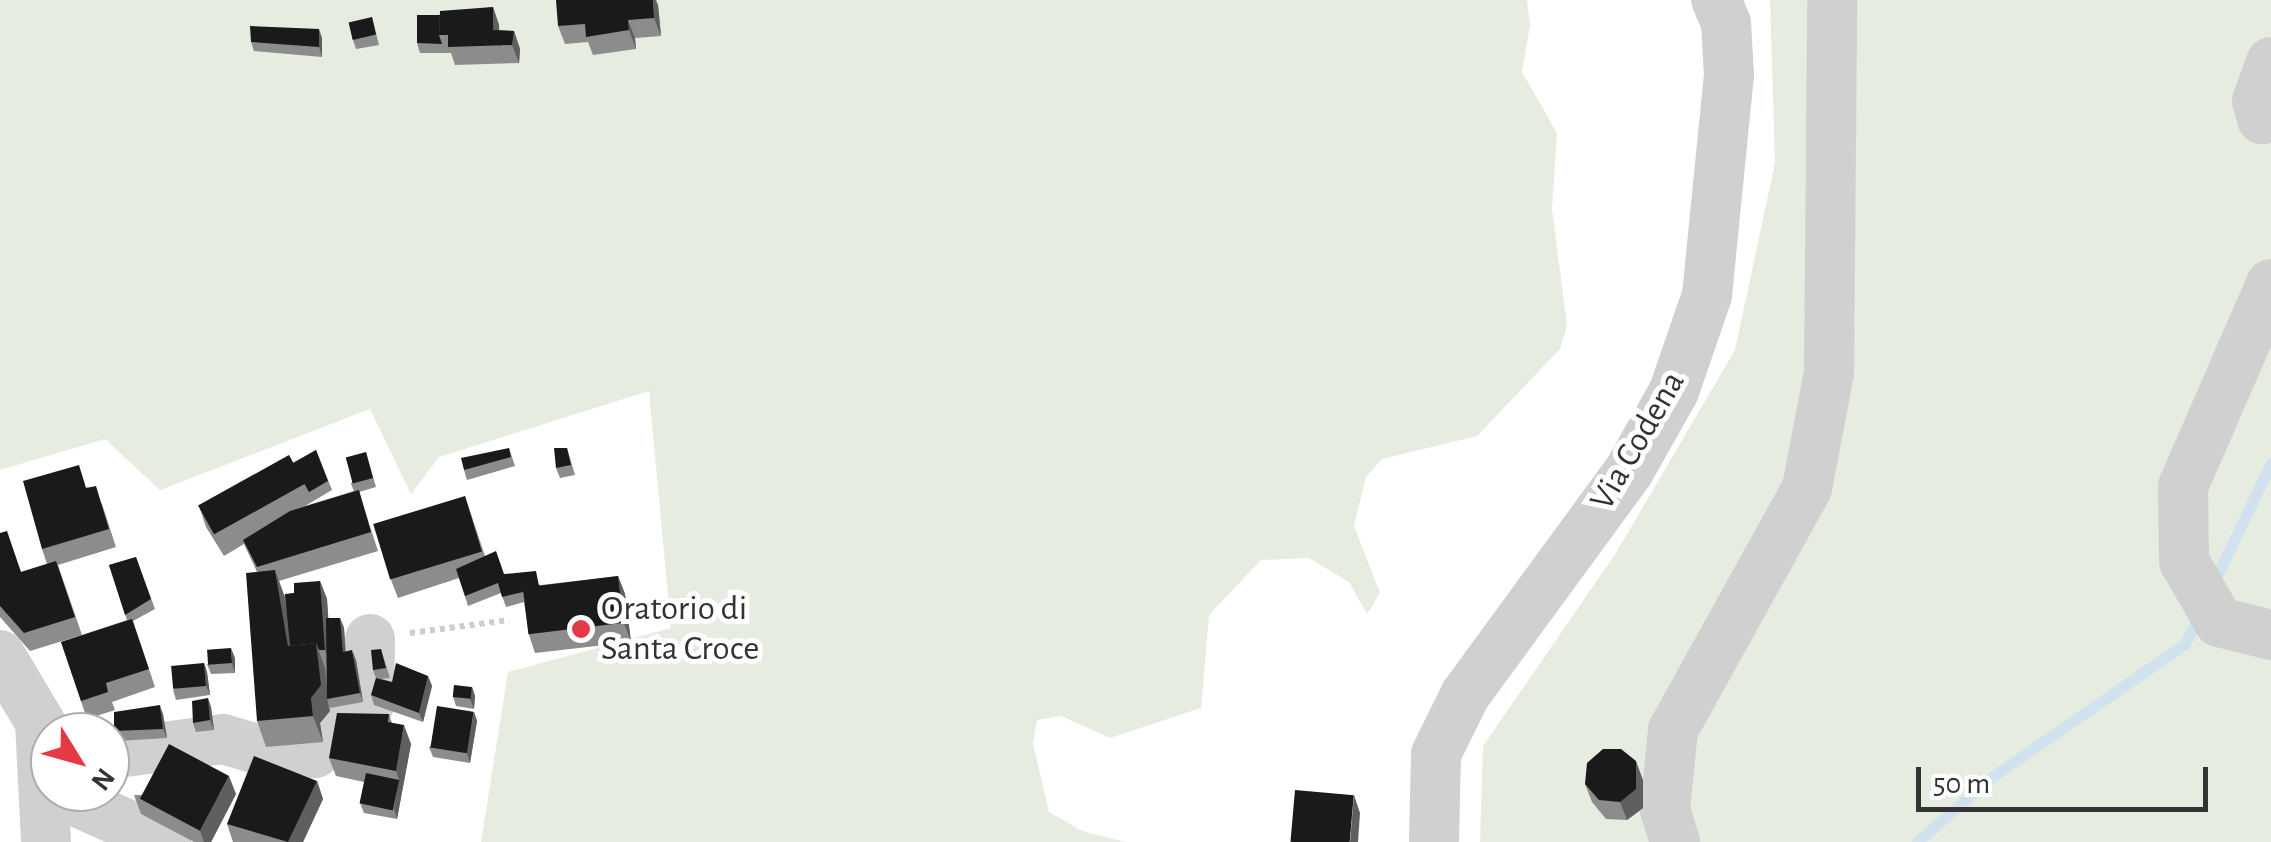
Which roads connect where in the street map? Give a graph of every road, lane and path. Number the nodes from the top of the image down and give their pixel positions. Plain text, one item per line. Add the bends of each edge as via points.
1 (1716, 0) edge
2 (1832, 0) edge
3 (2271, 62) edge
4 (2271, 117) edge
5 (2271, 284) edge
6 (510, 620) dead end
7 (2271, 635) edge
8 (370, 638) joint
9 (6, 672) edge
10 (33, 712) edge
11 (130, 751) edge
12 (47, 812) edge
13 (115, 812) edge
14 (46, 842) edge
15 (166, 842) edge
16 (1434, 842) edge
17 (1675, 842) edge

1 - 16 street, Via Codena via 1726,23 1729,75 1707,295 1674,391 1628,471 1465,695 1436,754
2 - 17 street via 1826,392 1808,488 1674,730 1665,809
3 - 4 street via 2258,101 2262,119
5 - 7 street via 2183,486 2184,561 2219,622
6 - 8 path
8 - 11 street via 368,704 344,718 315,753 277,754 223,738
9 - 10 street
12 - 14 street
13 - 15 street

